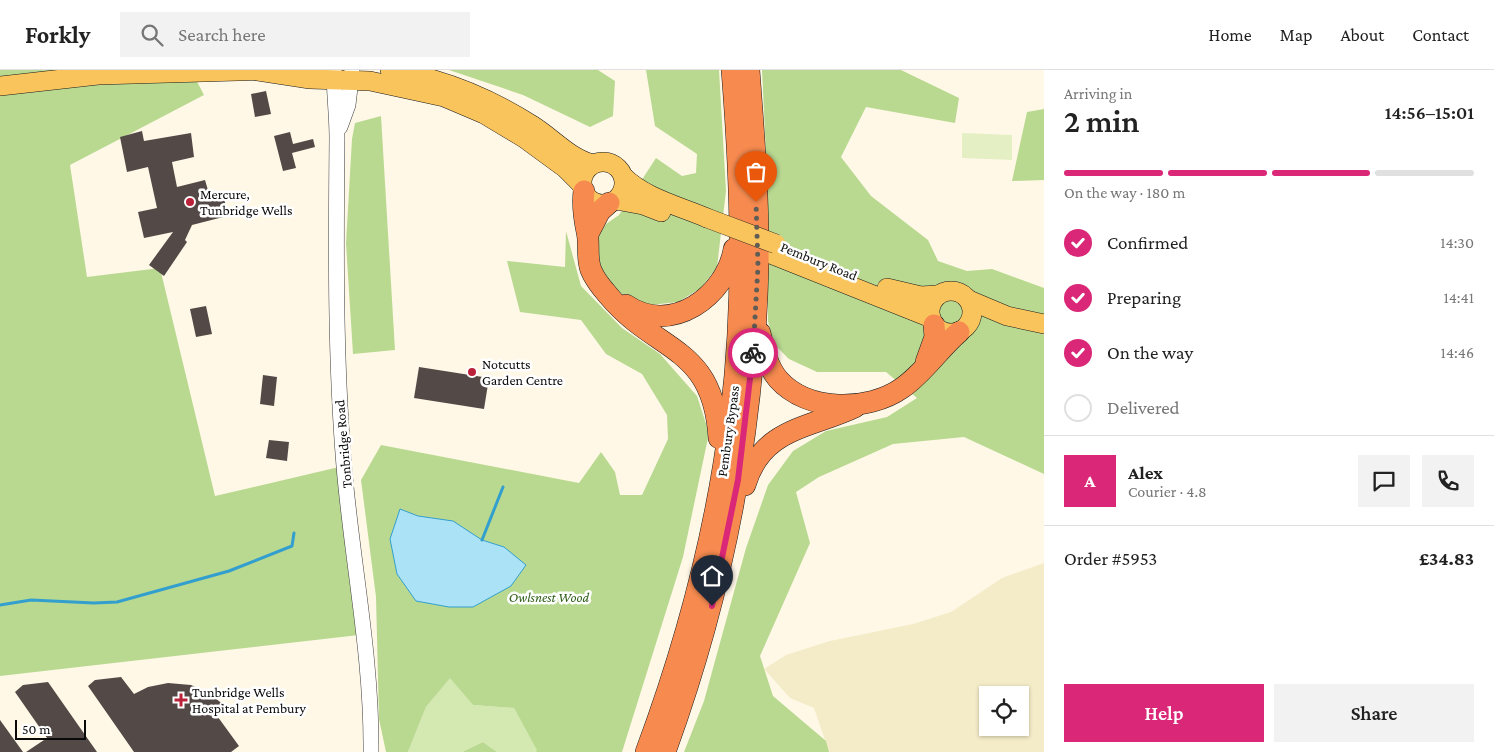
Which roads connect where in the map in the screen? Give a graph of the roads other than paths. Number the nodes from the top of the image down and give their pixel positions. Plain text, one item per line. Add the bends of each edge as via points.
1 (390, 70) edge
2 (732, 70) edge
3 (749, 70) edge
4 (264, 71) edge
5 (343, 75) edge
6 (0, 86) edge
7 (593, 164) junction
8 (623, 176) junction
9 (583, 188) junction
10 (612, 201) junction
11 (740, 216) junction
12 (706, 223) junction
13 (588, 234) junction
14 (774, 250) junction
15 (608, 296) junction
16 (937, 296) junction
17 (969, 300) junction
18 (755, 314) junction
19 (1006, 316) junction
20 (933, 321) junction
21 (1044, 324) edge
22 (964, 327) junction
23 (923, 369) junction
24 (857, 406) junction
25 (722, 476) junction
26 (733, 511) junction
27 (371, 752) edge
28 (646, 752) edge
29 (665, 752) edge

1 - 7 main road via 483,96 534,126 574,157
2 - 11 highway, Pembury Bypass
3 - 18 highway, Pembury Bypass via 757,222
4 - 5 main road via 310,80
4 - 6 main road via 98,75
5 - 9 main road via 407,88 466,105 524,138 565,168
5 - 27 street, Tonbridge Road via 348,105 337,135 335,258 339,390 344,468 370,692
7 - 8 main road via 612,164
7 - 9 main road via 584,173
8 - 10 main road via 623,189
8 - 12 main road, Pembury Road via 632,185
9 - 10 main road via 594,202
9 - 13 highway via 584,222
10 - 12 main road, Pembury Road via 643,205
10 - 13 highway via 600,212
11 - 15 highway via 733,255 723,280 697,305 677,314 658,316 632,309
11 - 25 highway, Pembury Bypass via 736,366
12 - 14 main road, Pembury Road
13 - 15 highway via 586,247 590,268
14 - 16 main road, Pembury Road via 904,293
14 - 20 main road, Pembury Road
15 - 25 highway via 629,318 682,354 701,374 716,409
16 - 17 main road via 950,290 964,294
16 - 20 main road via 930,306
17 - 19 main road
17 - 22 main road via 973,311
18 - 24 highway via 770,366 787,387 815,400
18 - 26 highway, Pembury Bypass via 747,418
19 - 21 main road
19 - 22 main road
20 - 22 main road via 945,332
20 - 23 highway via 935,337
22 - 23 highway
23 - 24 highway via 893,394
24 - 26 highway via 791,430 772,442 752,466
25 - 28 highway, Pembury Bypass via 685,638
26 - 29 highway, Pembury Bypass via 701,644

